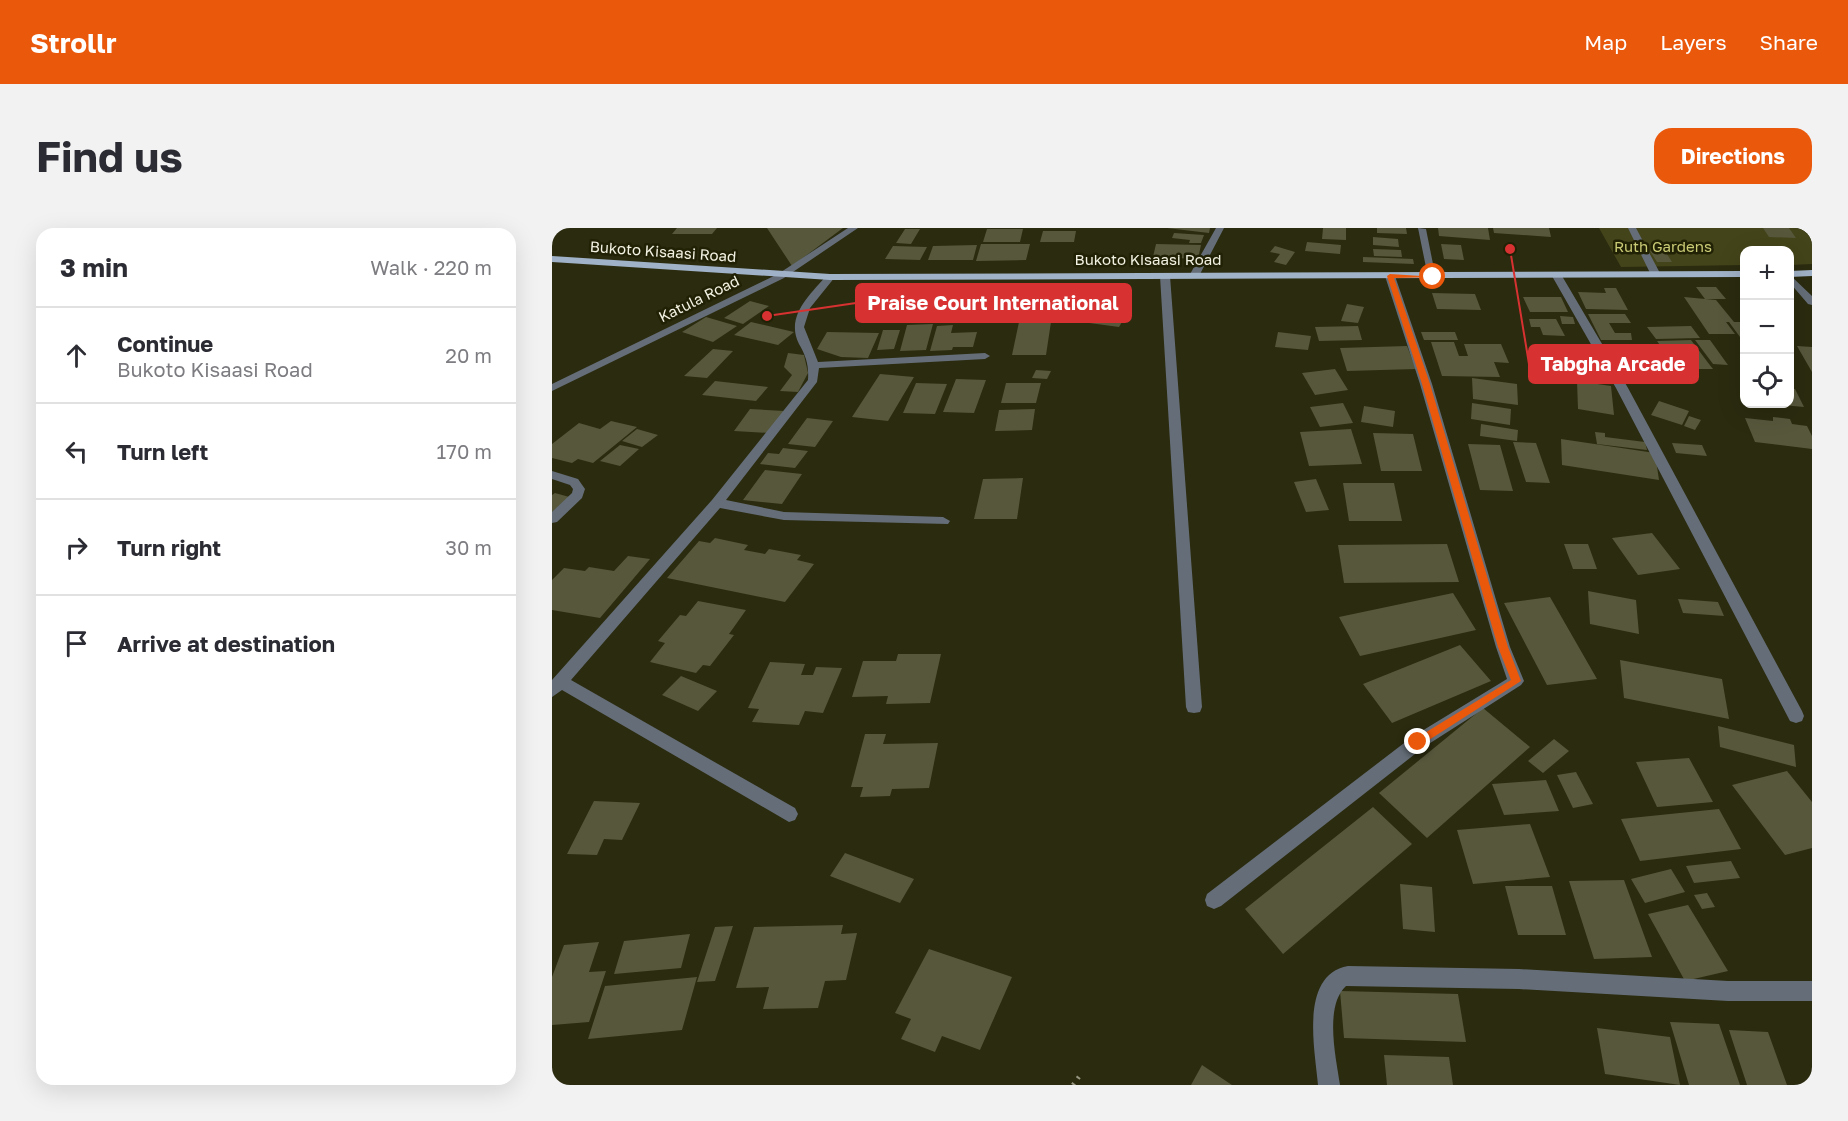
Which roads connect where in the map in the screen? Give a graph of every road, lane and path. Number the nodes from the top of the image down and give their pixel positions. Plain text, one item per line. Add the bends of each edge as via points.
1 (854, 228) edge
2 (1220, 228) edge
3 (1632, 228) edge
4 (1422, 230) dead end
5 (552, 259) edge
6 (1812, 273) edge
7 (1740, 274) edge
8 (1794, 274) edge
9 (1656, 275) junction
10 (781, 276) junction
11 (1165, 276) junction
12 (1194, 276) junction
13 (1390, 276) junction
14 (1557, 276) junction
15 (830, 277) junction
16 (1433, 277) junction
17 (1794, 282) edge
18 (1812, 302) edge
19 (985, 356) dead end
20 (815, 365) junction
21 (552, 388) edge
22 (552, 475) edge
23 (717, 503) junction
24 (552, 519) edge
25 (943, 521) dead end
26 (556, 686) edge
27 (1194, 707) dead end
28 (1796, 716) dead end
29 (789, 814) dead end
30 (1214, 900) dead end
31 (1812, 991) edge
32 (1081, 1074) dead end
33 (1073, 1085) edge
34 (1329, 1085) edge

1 - 10 street, Katula Road
2 - 12 street
3 - 9 street
4 - 16 street
5 - 10 main road, Bukoto Kisaasi Road
6 - 8 main road
7 - 9 main road, Bukoto Kisaasi Road
9 - 14 main road, Bukoto Kisaasi Road
10 - 15 main road, Bukoto Kisaasi Road
10 - 21 street, Katula Road
11 - 12 main road, Bukoto Kisaasi Road
11 - 15 main road, Bukoto Kisaasi Road
11 - 27 street
12 - 13 main road, Bukoto Kisaasi Road
13 - 16 main road, Bukoto Kisaasi Road
13 - 30 street via 1516,681 1418,742
14 - 16 main road, Bukoto Kisaasi Road
14 - 28 street via 1622,388
15 - 20 street via 805,308 800,321 799,332
17 - 18 street
19 - 20 street
20 - 23 street via 813,380
22 - 24 street via 574,483 579,489 578,495
23 - 25 street via 784,516
23 - 26 street
26 - 29 street
31 - 34 street via 1340,976 1330,987 1323,1007
32 - 33 path

